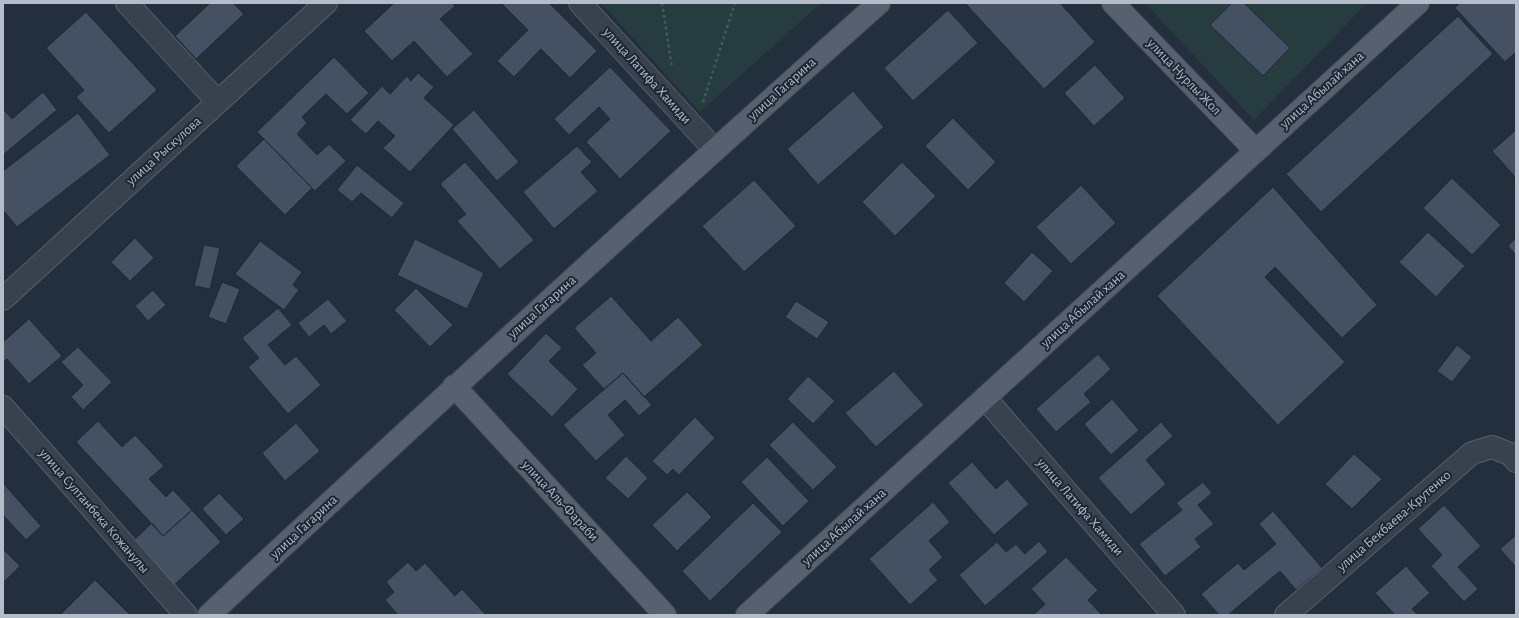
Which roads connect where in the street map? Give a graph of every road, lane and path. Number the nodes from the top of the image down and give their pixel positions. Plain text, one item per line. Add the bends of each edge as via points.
1 (127, 3) edge
2 (326, 3) edge
3 (580, 3) edge
4 (662, 3) edge
5 (735, 3) edge
6 (879, 3) edge
7 (1113, 3) edge
8 (1418, 3) edge
9 (672, 72) dead end
10 (218, 102) junction
11 (693, 127) junction
12 (714, 149) junction
13 (1256, 151) junction
14 (3, 299) edge
15 (454, 386) junction
16 (985, 398) junction
17 (3, 407) edge
18 (1513, 457) edge
19 (186, 615) edge
20 (209, 615) edge
21 (665, 615) edge
22 (748, 615) edge
23 (1174, 615) edge
24 (1286, 615) edge

1 - 10 street
2 - 10 street, улица Рыскулова
3 - 11 street, улица Латифа Хамиди
4 - 9 path
5 - 11 path
6 - 12 main road, улица Гагарина
7 - 13 main road, улица Нурлы Жол
8 - 13 main road, улица Абылай хана
10 - 14 street, улица Рыскулова
11 - 12 street, улица Латифа Хамиди
12 - 15 main road, улица Гагарина via 613,244
13 - 16 main road, улица Абылай хана
15 - 20 main road, улица Гагарина
15 - 21 main road, улица Аль-Фараби
16 - 22 main road, улица Абылай хана
16 - 23 street, улица Латифа Хамиди
17 - 19 street, улица Султанбека Кожанулы
18 - 24 street, улица Бекбаева-Крутенко via 1492,447 1472,453

